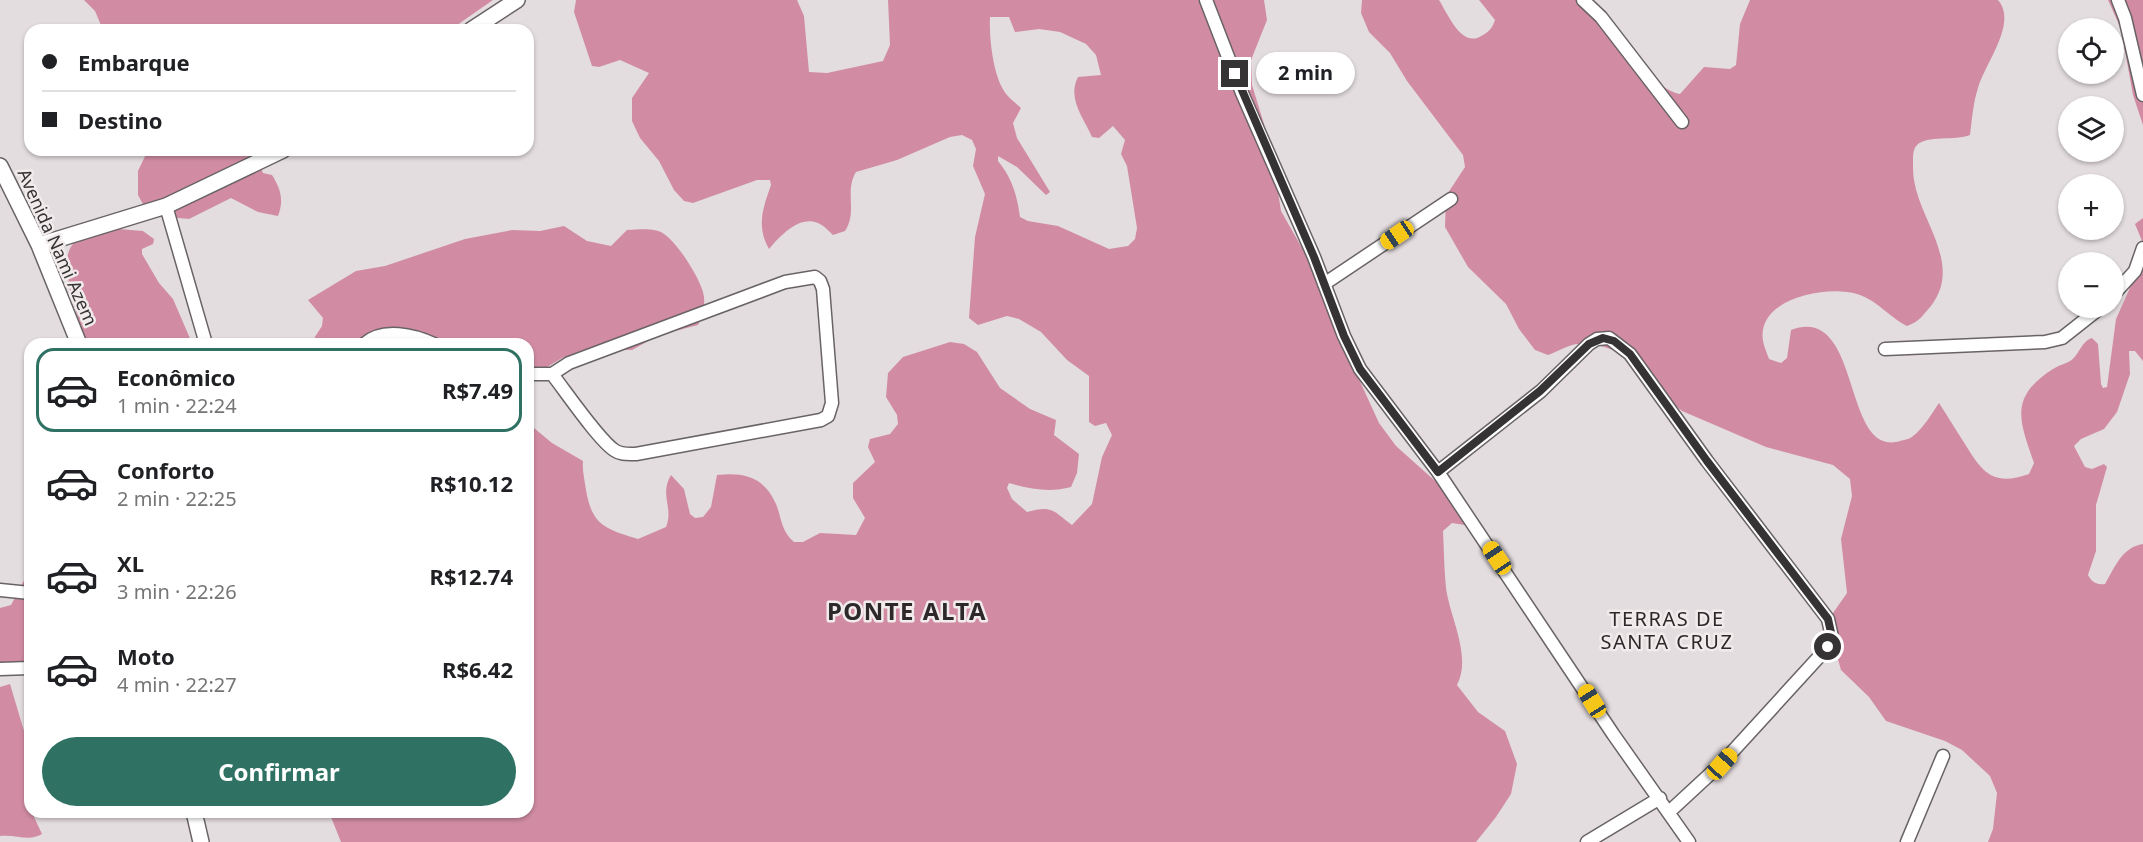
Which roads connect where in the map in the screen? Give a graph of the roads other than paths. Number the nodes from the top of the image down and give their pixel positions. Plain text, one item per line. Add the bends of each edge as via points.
1 (517, 0) edge
2 (1206, 0) edge
3 (1583, 0) edge
4 (2118, 0) edge
5 (480, 24) edge
6 (2143, 95) edge
7 (1682, 122) dead end
8 (273, 156) edge
9 (0, 166) edge
10 (1451, 199) dead end
11 (166, 206) junction
12 (39, 245) junction
13 (2143, 248) edge
14 (2124, 283) edge
15 (1324, 284) junction
16 (2087, 318) edge
17 (77, 338) edge
18 (204, 338) edge
19 (370, 338) edge
20 (421, 338) edge
21 (1885, 349) dead end
22 (534, 374) edge
23 (552, 374) junction
24 (1438, 472) junction
25 (0, 590) edge
26 (24, 592) edge
27 (24, 668) edge
28 (0, 669) edge
29 (1943, 756) dead end
30 (1660, 798) junction
31 (1670, 812) junction
32 (195, 818) edge
33 (201, 842) edge
34 (1587, 842) edge
35 (1689, 842) edge
36 (1907, 842) edge

1 - 5 street
2 - 15 street
3 - 7 street via 1601,17
4 - 6 street
8 - 11 street
9 - 12 street, Avenida Nami Azem
10 - 15 street
11 - 12 street
11 - 18 street
12 - 17 street, Avenida Nami Azem
13 - 14 street via 2135,271
15 - 24 street via 1360,369
16 - 21 street via 2062,338 2045,342
19 - 20 street via 391,334
22 - 23 street
23 - 23 street via 612,449 622,454 821,420 828,416 832,403 823,288 815,278 785,282 568,363
24 - 30 street
24 - 31 street via 1540,391 1589,344 1609,338 1630,354 1828,619 1832,637 1828,647 1722,764
25 - 26 street
27 - 28 street
29 - 36 street
30 - 31 street
30 - 34 street
31 - 35 street
32 - 33 street

